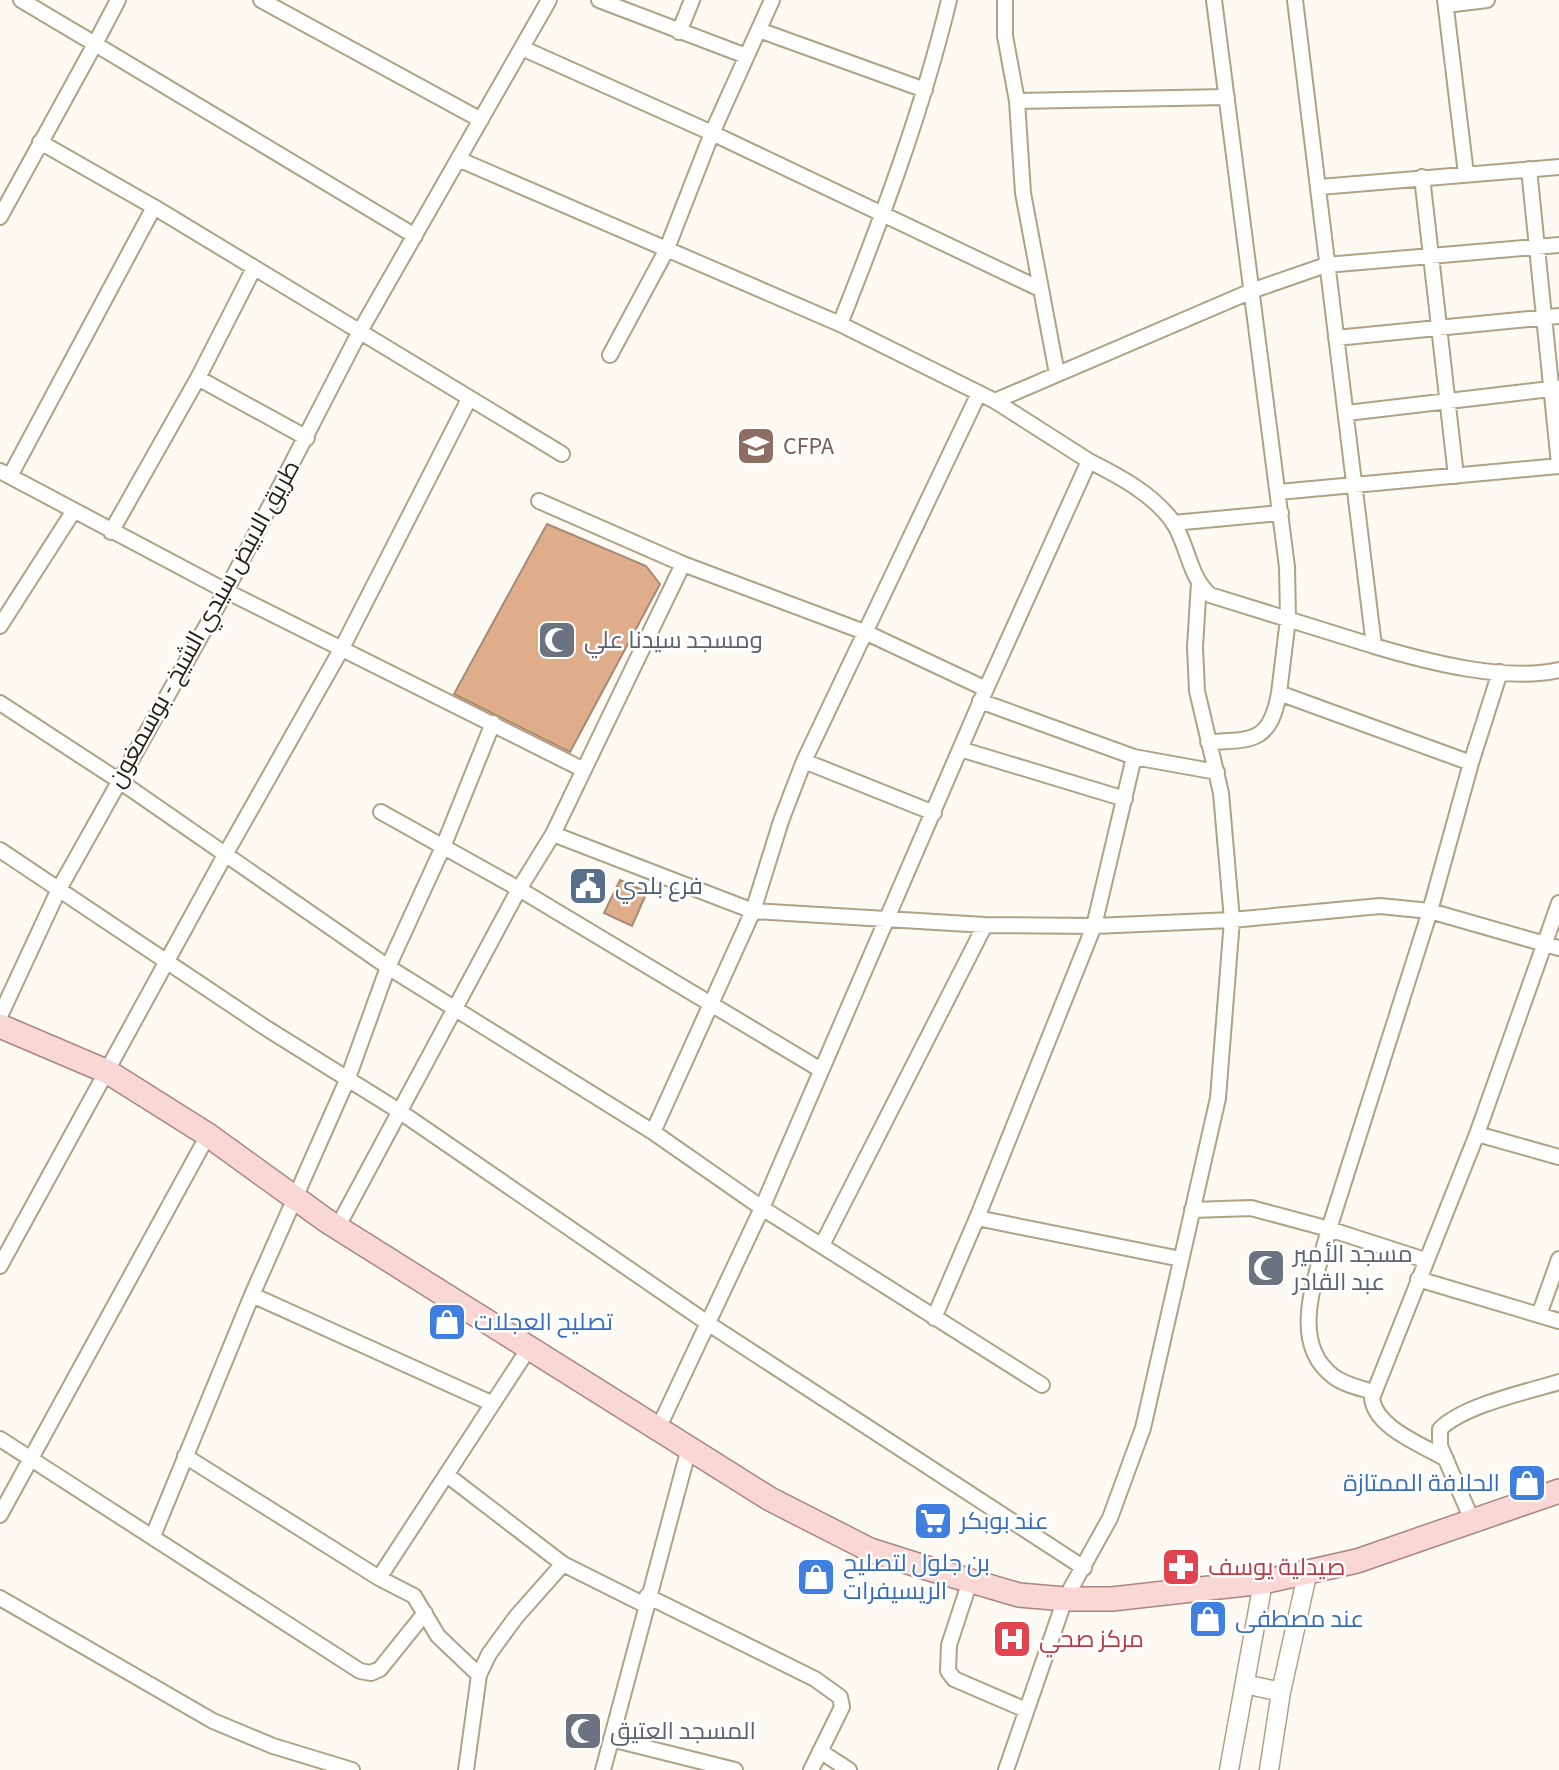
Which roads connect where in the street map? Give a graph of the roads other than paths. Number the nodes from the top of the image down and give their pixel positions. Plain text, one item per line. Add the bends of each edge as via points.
1 (21, 0) edge
2 (118, 0) edge
3 (261, 0) edge
4 (549, 0) edge
5 (599, 0) edge
6 (692, 0) edge
7 (772, 0) edge
8 (949, 0) edge
9 (1005, 0) edge
10 (1214, 0) edge
11 (1295, 0) edge
12 (1487, 0) edge
13 (1446, 2) edge
14 (759, 30) junction
15 (679, 32) junction
16 (95, 44) junction
17 (522, 48) junction
18 (746, 56) junction
19 (925, 90) junction
20 (1227, 97) junction
21 (1017, 101) junction
22 (481, 120) junction
23 (712, 133) junction
24 (40, 142) junction
25 (458, 159) junction
26 (1559, 167) edge
27 (1529, 169) junction
28 (1466, 174) junction
29 (1422, 177) junction
30 (1320, 187) junction
31 (154, 206) junction
32 (884, 214) junction
33 (0, 217) edge
34 (415, 236) junction
35 (1559, 245) edge
36 (1537, 248) junction
37 (666, 251) junction
38 (1431, 257) junction
39 (1326, 265) junction
40 (254, 268) junction
41 (1040, 289) junction
42 (1254, 290) junction
43 (1552, 317) edge
44 (840, 324) junction
45 (1439, 327) junction
46 (359, 333) junction
47 (1336, 338) junction
48 (610, 355) dead end
49 (1057, 374) junction
50 (198, 378) junction
51 (1555, 388) edge
52 (979, 393) junction
53 (469, 399) junction
54 (1447, 399) junction
55 (995, 401) junction
56 (1347, 413) junction
57 (307, 438) junction
58 (562, 454) dead end
59 (1089, 461) junction
60 (1559, 465) edge
61 (5, 473) edge
62 (1456, 476) junction
63 (1354, 484) junction
64 (1279, 492) junction
65 (539, 501) dead end
66 (73, 512) junction
67 (1281, 513) junction
68 (1173, 523) junction
69 (111, 532) junction
70 (683, 564) junction
71 (1199, 583) junction
72 (226, 591) junction
73 (1287, 619) junction
74 (0, 626) edge
75 (867, 633) junction
76 (1374, 646) junction
77 (342, 648) junction
78 (1559, 670) edge
79 (1500, 672) junction
80 (1536, 675) junction
81 (1559, 684) edge
82 (1279, 693) junction
83 (983, 695) junction
84 (0, 703) edge
85 (493, 723) junction
86 (1208, 742) junction
87 (960, 749) junction
88 (1134, 757) junction
89 (804, 761) junction
90 (1471, 763) junction
91 (584, 770) junction
92 (1217, 772) junction
93 (118, 780) junction
94 (1125, 799) junction
95 (381, 813) dead end
96 (934, 813) junction
97 (554, 834) junction
98 (443, 846) junction
99 (0, 850) edge
100 (225, 855) junction
101 (59, 889) junction
102 (519, 889) junction
103 (1559, 903) edge
104 (752, 911) junction
105 (1430, 911) junction
106 (1233, 920) junction
107 (886, 921) junction
108 (985, 926) junction
109 (1094, 926) junction
110 (1544, 945) junction
111 (1559, 948) edge
112 (167, 962) junction
113 (388, 967) junction
114 (710, 1001) junction
115 (455, 1009) junction
116 (0, 1016) edge
117 (0, 1027) edge
118 (821, 1070) junction
119 (108, 1072) junction
120 (348, 1078) junction
121 (399, 1111) junction
122 (653, 1132) junction
123 (1477, 1134) junction
124 (208, 1135) junction
125 (1559, 1157) edge
126 (293, 1199) junction
127 (762, 1208) junction
128 (1192, 1210) junction
129 (978, 1218) junction
130 (337, 1227) junction
131 (1329, 1229) junction
132 (822, 1244) junction
133 (1181, 1259) junction
134 (1559, 1259) edge
135 (1425, 1260) junction
136 (0, 1266) edge
137 (1418, 1279) junction
138 (252, 1295) junction
139 (1539, 1315) junction
140 (934, 1318) junction
141 (1559, 1321) edge
142 (709, 1324) junction
143 (529, 1348) junction
144 (1559, 1382) edge
145 (1041, 1385) dead end
146 (1373, 1392) junction
147 (491, 1402) junction
148 (658, 1429) junction
149 (0, 1439) edge
150 (689, 1448) junction
151 (185, 1456) junction
152 (32, 1457) junction
153 (1446, 1459) junction
154 (447, 1475) junction
155 (1559, 1491) edge
156 (0, 1515) edge
157 (1472, 1520) junction
158 (153, 1536) junction
159 (563, 1564) junction
160 (1084, 1568) junction
161 (1307, 1575) junction
162 (379, 1578) junction
163 (970, 1581) junction
164 (1263, 1582) junction
165 (0, 1598) edge
166 (1065, 1599) junction
167 (646, 1601) junction
168 (425, 1613) junction
169 (479, 1675) junction
170 (1245, 1684) junction
171 (1282, 1692) junction
172 (1027, 1710) junction
173 (611, 1739) junction
174 (820, 1751) junction
175 (352, 1770) edge
176 (466, 1770) edge
177 (603, 1770) edge
178 (734, 1770) edge
179 (811, 1770) edge
180 (849, 1770) edge
181 (1006, 1770) edge
182 (1229, 1770) edge
183 (1269, 1770) edge

1 - 16 street
2 - 16 street
3 - 22 street
4 - 17 street, طريق الابيض سيدي الشيخ - بوسمغون
5 - 15 street
6 - 15 street
7 - 14 street
8 - 19 street
9 - 21 street via 1005,36
10 - 20 street
11 - 30 street
12 - 13 street
13 - 28 street
14 - 18 street
14 - 19 street
15 - 18 street
16 - 24 street
16 - 34 street
17 - 22 street, طريق الابيض سيدي الشيخ - بوسمغون
17 - 23 street
18 - 23 street
19 - 32 street
20 - 21 street
20 - 42 street
21 - 41 street via 1021,175
22 - 25 street, طريق الابيض سيدي الشيخ - بوسمغون
23 - 32 street
23 - 37 street
24 - 31 street
24 - 33 street
25 - 34 street, طريق الابيض سيدي الشيخ - بوسمغون
25 - 37 street
26 - 27 street
27 - 28 street
27 - 36 street
28 - 29 street
29 - 30 street
29 - 38 street
30 - 39 street
31 - 40 street
31 - 61 street
32 - 41 street
32 - 44 street
34 - 46 street, طريق الابيض سيدي الشيخ - بوسمغون
35 - 36 street
36 - 38 street
36 - 43 street
37 - 44 street
37 - 48 street
38 - 39 street
38 - 45 street
39 - 42 street
39 - 47 street
40 - 46 street
40 - 50 street
41 - 49 street
42 - 49 street
42 - 64 street
43 - 45 street
43 - 51 street
44 - 52 street
45 - 47 street
45 - 54 street
46 - 53 street
46 - 57 street, طريق الابيض سيدي الشيخ - بوسمغون
47 - 56 street
49 - 55 street
50 - 57 street
50 - 69 street
51 - 54 street
51 - 60 street
52 - 55 street
52 - 75 street
53 - 58 street
53 - 77 street
54 - 56 street
54 - 62 street
55 - 59 street
56 - 63 street
57 - 72 street, طريق الابيض سيدي الشيخ - بوسمغون
59 - 68 street via 1134,486
59 - 83 street
60 - 62 street
61 - 66 street
62 - 63 street
63 - 64 street
63 - 76 street
64 - 67 street
65 - 70 street
66 - 69 street
66 - 74 street
67 - 68 street
67 - 73 street
68 - 71 street
69 - 72 street
70 - 75 street
70 - 91 street
71 - 73 street via 1216,597
71 - 86 street via 1196,671
72 - 77 street
72 - 93 street, طريق الابيض سيدي الشيخ - بوسمغون
73 - 76 street
73 - 82 street
75 - 83 street
75 - 89 street
76 - 79 street
77 - 85 street
77 - 100 street
78 - 80 street
79 - 80 street
79 - 90 street
80 - 81 street
82 - 86 street via 1272,720 1260,736
82 - 90 street
83 - 87 street
83 - 88 street
84 - 93 street
85 - 91 street
85 - 98 street
86 - 92 street
87 - 94 street
87 - 96 street
88 - 92 street
88 - 94 street
89 - 96 street
89 - 104 street
90 - 105 street
91 - 97 street
92 - 106 street
93 - 100 street
93 - 101 street, طريق الابيض سيدي الشيخ - بوسمغون
94 - 109 street
95 - 98 street
96 - 107 street
97 - 102 street
97 - 104 street
98 - 102 street
98 - 113 street
99 - 101 street
100 - 112 street
100 - 113 street
101 - 112 street
101 - 116 street, طريق الابيض سيدي الشيخ - بوسمغون
102 - 114 street
102 - 115 street
103 - 110 street
104 - 107 street
104 - 114 street
105 - 106 street via 1343,907
105 - 110 street
105 - 131 street
106 - 109 street
106 - 128 street via 1219,1098
107 - 108 street
107 - 118 street
108 - 109 street
108 - 132 street
109 - 129 street
110 - 111 street
110 - 123 street
112 - 119 street
112 - 120 street
113 - 115 street
113 - 120 street
114 - 118 street
114 - 122 street
115 - 121 street
115 - 122 street
117 - 119 main road
118 - 127 street
119 - 124 main road
119 - 136 street
120 - 121 street
120 - 126 street
121 - 130 street
121 - 142 street
122 - 127 street
123 - 125 street
123 - 135 street
124 - 126 main road
124 - 152 street
126 - 130 main road
126 - 138 street
127 - 132 street
127 - 142 street
128 - 131 street via 1251,1208
128 - 133 street
129 - 133 street
129 - 140 street
130 - 143 main road
131 - 135 street
131 - 146 street via 1310,1306 1310,1335 1329,1373
132 - 140 street
133 - 160 street via 1143,1428 1110,1518
134 - 139 street
135 - 137 street
137 - 139 street
137 - 146 street
138 - 147 street
138 - 151 street
139 - 141 street
140 - 145 street
142 - 148 street
142 - 160 street
143 - 147 street
143 - 148 main road
144 - 153 street via 1443,1425 1438,1439
146 - 153 street via 1374,1406 1384,1420
147 - 154 street
148 - 150 main road
149 - 152 street
150 - 163 main road via 770,1499 870,1550
150 - 167 street
151 - 158 street
151 - 162 street
152 - 156 street
152 - 158 street
153 - 157 street
154 - 159 street
154 - 162 street
155 - 157 main road
157 - 161 main road
158 - 168 street via 365,1673 380,1670
159 - 167 street
159 - 169 street via 500,1636
160 - 166 street
161 - 164 main road
161 - 171 street
162 - 168 street via 414,1596
163 - 166 main road via 1019,1595
163 - 172 street via 949,1645 948,1671 954,1679
164 - 166 main road via 1112,1599
164 - 170 street
165 - 175 street via 214,1721 273,1746
166 - 172 street
167 - 173 street
167 - 174 street via 836,1692 842,1707
168 - 169 street via 449,1649
169 - 176 street
170 - 171 street
170 - 182 street
171 - 183 street
172 - 181 street
173 - 177 street
173 - 178 street
174 - 179 street
174 - 180 street

